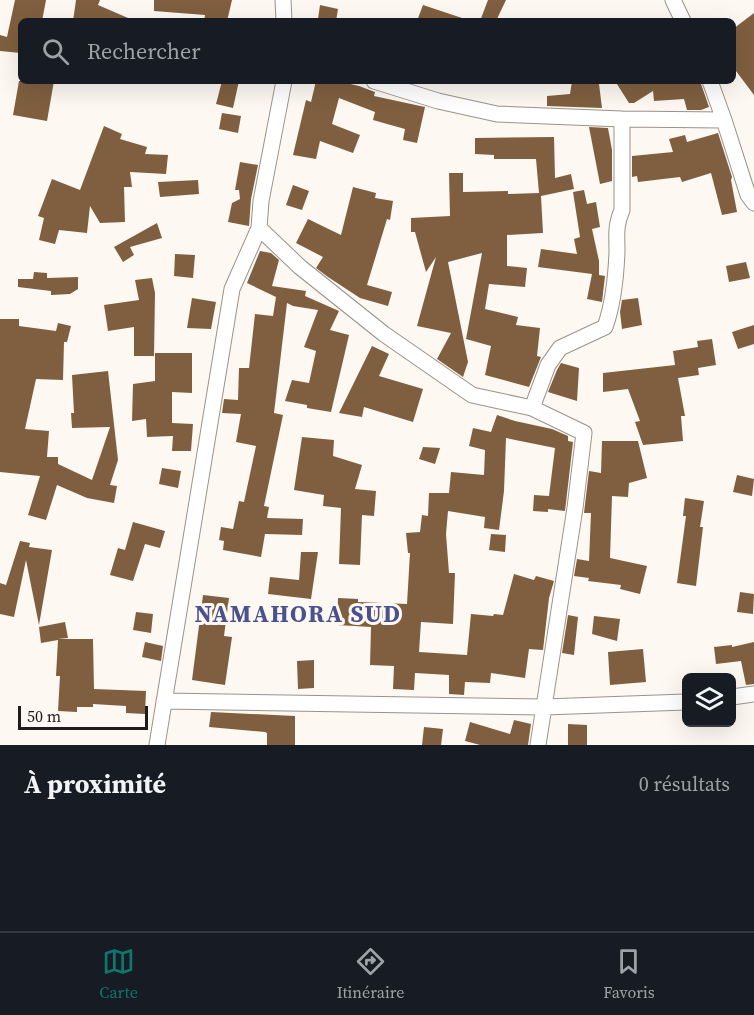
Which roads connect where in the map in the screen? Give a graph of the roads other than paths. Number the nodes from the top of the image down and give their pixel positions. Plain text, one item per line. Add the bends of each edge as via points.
1 (283, 0) edge
2 (673, 0) edge
3 (284, 18) edge
4 (682, 18) edge
5 (283, 84) edge
6 (384, 84) edge
7 (711, 84) edge
8 (622, 119) junction
9 (724, 120) junction
10 (754, 203) edge
11 (259, 228) junction
12 (532, 408) junction
13 (754, 694) edge
14 (736, 696) edge
15 (164, 702) junction
16 (682, 702) edge
17 (544, 707) junction
18 (157, 745) edge
19 (538, 745) edge

1 - 3 street
2 - 4 street
5 - 11 street
6 - 8 street via 497,114
7 - 9 street
8 - 9 street
8 - 12 street via 622,210 616,224 617,253 609,315 605,327 560,348 548,365
9 - 10 street
11 - 12 street via 300,267 384,334 472,395
11 - 15 street via 232,288
12 - 17 street via 584,433
13 - 14 street
15 - 17 street
15 - 18 street
16 - 17 street
17 - 19 street

